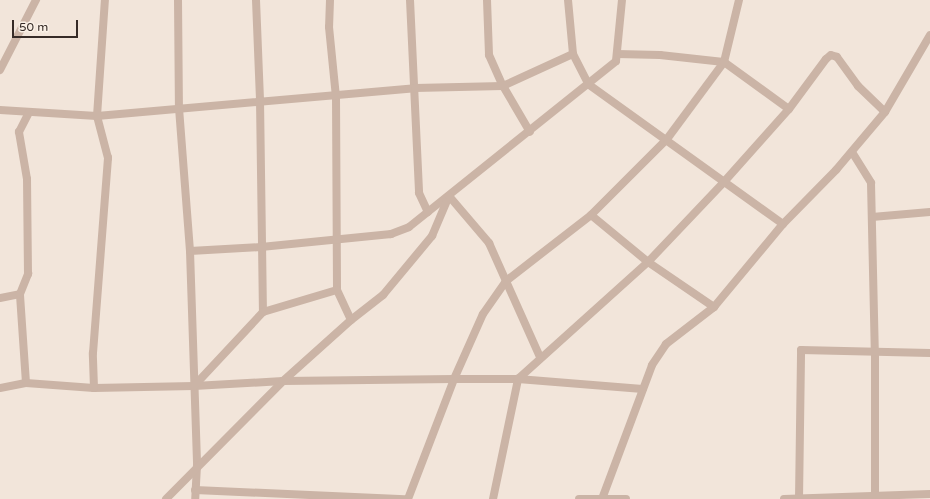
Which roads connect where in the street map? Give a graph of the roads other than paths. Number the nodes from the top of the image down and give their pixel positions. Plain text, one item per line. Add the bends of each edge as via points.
1 (36, 0) edge
2 (105, 0) edge
3 (178, 0) edge
4 (256, 0) edge
5 (330, 0) edge
6 (410, 0) edge
7 (487, 0) edge
8 (568, 0) edge
9 (622, 0) edge
10 (738, 0) edge
11 (930, 35) edge
12 (573, 54) junction
13 (617, 54) junction
14 (724, 62) junction
15 (0, 70) edge
16 (588, 84) junction
17 (503, 86) junction
18 (415, 88) junction
19 (336, 97) junction
20 (260, 100) junction
21 (179, 108) junction
22 (789, 109) junction
23 (0, 110) edge
24 (29, 112) junction
25 (885, 112) junction
26 (97, 116) junction
27 (530, 132) junction
28 (667, 140) junction
29 (852, 152) junction
30 (723, 183) junction
31 (449, 196) junction
32 (428, 212) junction
33 (930, 212) edge
34 (591, 215) junction
35 (872, 218) junction
36 (783, 224) junction
37 (336, 238) junction
38 (261, 247) junction
39 (190, 250) junction
40 (648, 262) junction
41 (506, 281) junction
42 (337, 290) junction
43 (20, 294) junction
44 (0, 298) edge
45 (714, 307) junction
46 (262, 312) junction
47 (351, 320) junction
48 (930, 352) edge
49 (876, 353) junction
50 (540, 357) junction
51 (454, 379) junction
52 (518, 379) junction
53 (283, 381) junction
54 (26, 383) junction
55 (194, 386) junction
56 (0, 388) edge
57 (94, 388) junction
58 (643, 389) junction
59 (197, 465) junction
60 (195, 490) junction
61 (930, 494) edge
62 (875, 498) edge
63 (166, 499) edge
64 (195, 499) edge
65 (406, 499) edge
66 (493, 499) edge
67 (579, 499) edge
68 (602, 499) edge
69 (626, 499) edge
70 (784, 499) edge
71 (799, 499) edge

1 - 15 street
2 - 26 street
3 - 21 street
4 - 20 street
5 - 19 street via 329,27
6 - 18 street
7 - 17 street via 489,55
8 - 12 street
9 - 13 street
10 - 14 street
11 - 25 street
12 - 16 street
12 - 17 street
13 - 14 street via 660,55
13 - 16 street via 616,61
14 - 22 street
14 - 28 street
16 - 27 street
16 - 28 street
17 - 18 street
17 - 27 street
18 - 19 street
18 - 32 street via 419,193
19 - 20 street
19 - 37 street
20 - 21 street
20 - 38 street
21 - 26 street
21 - 39 street
22 - 25 street via 832,55 837,57 858,86
22 - 30 street
23 - 24 street
24 - 26 street
24 - 43 street via 19,132 27,179 28,274
25 - 29 street
26 - 57 street via 108,158 93,353
27 - 31 street
28 - 30 street
28 - 34 street
29 - 35 street via 870,182
29 - 36 street
30 - 36 street
30 - 40 street
31 - 32 street
31 - 41 street via 489,243
31 - 47 street via 432,236 383,295
32 - 37 street via 409,227 391,234
33 - 35 street
34 - 40 street
34 - 41 street
35 - 49 street
36 - 45 street
37 - 38 street
37 - 42 street
38 - 39 street
38 - 46 street
39 - 55 street
40 - 45 street
40 - 50 street
41 - 50 street
41 - 51 street via 483,314
42 - 46 street
42 - 47 street
43 - 44 street
43 - 54 street
45 - 58 street via 666,344 652,365
46 - 55 street
47 - 53 street
48 - 49 street
49 - 62 street
49 - 71 street via 801,350
50 - 52 street
51 - 52 street
51 - 53 street
51 - 65 street
52 - 58 street
52 - 66 street
53 - 55 street
53 - 59 street
54 - 56 street
54 - 57 street
55 - 57 street
55 - 59 street
58 - 68 street
59 - 60 street
59 - 63 street
60 - 64 street
60 - 65 street
61 - 62 street
62 - 71 street
67 - 68 street
68 - 69 street
70 - 71 street

